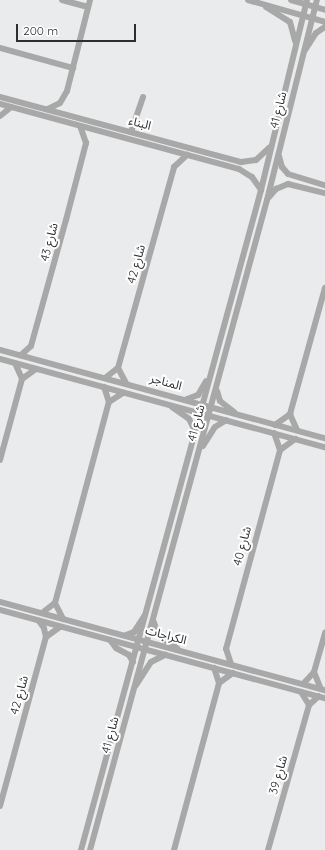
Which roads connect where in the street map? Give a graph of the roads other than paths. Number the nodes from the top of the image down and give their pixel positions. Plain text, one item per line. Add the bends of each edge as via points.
1 (62, 0) edge
2 (90, 0) edge
3 (248, 0) edge
4 (291, 0) edge
5 (317, 0) edge
6 (306, 2) edge
7 (259, 3) junction
8 (88, 7) junction
9 (315, 7) junction
10 (325, 10) edge
11 (303, 16) junction
12 (312, 18) junction
13 (325, 22) edge
14 (325, 27) edge
15 (296, 47) junction
16 (0, 48) edge
17 (303, 53) junction
18 (73, 68) junction
19 (0, 97) edge
20 (143, 97) dead end
21 (0, 104) edge
22 (11, 107) junction
23 (48, 110) junction
24 (0, 116) edge
25 (80, 126) junction
26 (99, 132) junction
27 (132, 132) junction
28 (86, 143) junction
29 (270, 147) junction
30 (170, 150) junction
31 (279, 151) junction
32 (187, 155) junction
33 (174, 166) junction
34 (325, 186) edge
35 (261, 190) junction
36 (325, 193) edge
37 (267, 200) junction
38 (325, 288) edge
39 (31, 346) junction
40 (0, 350) edge
41 (21, 355) junction
42 (0, 359) edge
43 (38, 360) junction
44 (15, 363) junction
45 (118, 368) junction
46 (36, 369) junction
47 (106, 378) junction
48 (209, 378) junction
49 (22, 379) junction
50 (126, 383) junction
51 (104, 387) junction
52 (217, 387) junction
53 (123, 393) junction
54 (186, 399) junction
55 (109, 402) junction
56 (202, 404) junction
57 (171, 406) junction
58 (212, 407) junction
59 (235, 413) junction
60 (200, 414) junction
61 (290, 414) junction
62 (210, 416) junction
63 (226, 420) junction
64 (275, 425) junction
65 (297, 430) junction
66 (195, 431) junction
67 (274, 433) junction
68 (325, 438) edge
69 (295, 439) junction
70 (325, 447) edge
71 (201, 448) junction
72 (280, 450) junction
73 (0, 460) edge
74 (0, 602) edge
75 (55, 603) junction
76 (0, 610) edge
77 (42, 613) junction
78 (147, 614) junction
79 (153, 618) junction
80 (63, 619) junction
81 (39, 621) junction
82 (60, 626) junction
83 (325, 633) edge
84 (124, 635) junction
85 (46, 637) junction
86 (140, 639) junction
87 (110, 640) junction
88 (146, 641) junction
89 (141, 648) junction
90 (226, 649) junction
91 (179, 650) junction
92 (165, 655) junction
93 (212, 658) junction
94 (133, 662) junction
95 (231, 664) junction
96 (214, 668) junction
97 (314, 672) junction
98 (233, 673) junction
99 (219, 683) junction
100 (303, 684) junction
101 (134, 686) junction
102 (323, 690) edge
103 (301, 692) junction
104 (322, 697) edge
105 (309, 706) junction
106 (0, 806) edge
107 (81, 850) edge
108 (90, 850) edge
109 (174, 850) edge
110 (268, 850) edge

1 - 8 street
2 - 8 street
3 - 7 street
4 - 6 street
5 - 9 street, شارع 41
6 - 9 street
6 - 11 street, شارع 41
7 - 11 street
7 - 15 street via 290,22 294,29
8 - 18 street
9 - 10 street
9 - 12 street, شارع 41
11 - 12 street
11 - 15 street, شارع 41
12 - 13 street
12 - 17 street, شارع 41
14 - 17 street via 316,33
15 - 29 street, شارع 41
16 - 18 street
17 - 31 street, شارع 41
18 - 23 street via 64,98
19 - 23 street, البناء
20 - 27 street
21 - 22 street, البناء
22 - 24 street
22 - 25 street, البناء
23 - 27 street, البناء
25 - 26 street, البناء
25 - 28 street
26 - 28 street
26 - 30 street, البناء
27 - 29 street, البناء via 245,163 259,158
28 - 39 street, شارع 43
29 - 35 street, شارع 41
30 - 32 street, البناء
30 - 33 street, شارع 42
31 - 34 street via 280,164 288,174
31 - 37 street, شارع 41
32 - 33 street
32 - 35 street, البناء via 243,170 252,177
33 - 45 street, شارع 42
35 - 48 street, شارع 41
36 - 37 street via 288,184 276,189
37 - 52 street, شارع 41
38 - 61 street
39 - 41 street
39 - 43 street
40 - 41 street, المناجر
41 - 43 street, المناجر
42 - 44 street, المناجر
43 - 47 street, المناجر
44 - 46 street, المناجر
44 - 49 street
45 - 47 street
45 - 50 street
46 - 49 street
46 - 51 street, المناجر
47 - 50 street, المناجر
48 - 54 street via 198,395
48 - 56 street, شارع 41
49 - 73 street
50 - 54 street, المناجر
51 - 53 street, المناجر
51 - 55 street
52 - 58 street, شارع 41
52 - 59 street via 220,402
53 - 55 street
53 - 57 street, المناجر
54 - 56 street, المناجر
55 - 75 street
56 - 58 street, المناجر
56 - 60 street, شارع 41
57 - 60 street, المناجر
57 - 66 street, المناجر via 190,419
58 - 59 street, المناجر
58 - 62 street, شارع 41
59 - 64 street, المناجر
60 - 62 street, المناجر
60 - 66 street, شارع 41
61 - 64 street
61 - 65 street
62 - 63 street, المناجر
62 - 71 street, شارع 41
63 - 67 street, المناجر
63 - 71 street via 215,427
64 - 65 street, المناجر
65 - 68 street, المناجر
66 - 78 street, شارع 41
67 - 69 street, المناجر
67 - 72 street
69 - 70 street, المناجر
69 - 72 street
71 - 79 street, شارع 41
72 - 90 street, شارع 40
74 - 77 street, الكراجات
75 - 77 street
75 - 80 street
76 - 81 street, الكراجات
77 - 80 street, الكراجات
78 - 84 street via 134,632
78 - 86 street, شارع 41
79 - 88 street, شارع 41
79 - 91 street via 159,636
80 - 84 street, الكراجات
81 - 82 street, الكراجات
81 - 85 street
82 - 85 street
82 - 87 street, الكراجات
83 - 97 street
84 - 86 street, الكراجات
85 - 106 street, شارع 42
86 - 88 street, الكراجات
86 - 89 street, شارع 41
87 - 89 street, الكراجات
87 - 94 street via 116,648 130,655
88 - 89 street, شارع 41
88 - 91 street, الكراجات
89 - 92 street, الكراجات
89 - 94 street, شارع 41
89 - 101 street, شارع 41
90 - 93 street
90 - 95 street
91 - 93 street, الكراجات
92 - 96 street, الكراجات
92 - 101 street via 151,662
93 - 95 street, الكراجات
94 - 107 street, شارع 41
95 - 100 street, الكراجات
96 - 98 street, الكراجات
96 - 99 street
97 - 100 street
97 - 102 street
98 - 99 street
98 - 103 street, الكراجات
99 - 109 street
100 - 102 street, الكراجات
101 - 108 street, شارع 41
103 - 104 street, الكراجات
103 - 105 street
104 - 105 street, شارع 39
105 - 110 street, شارع 39

